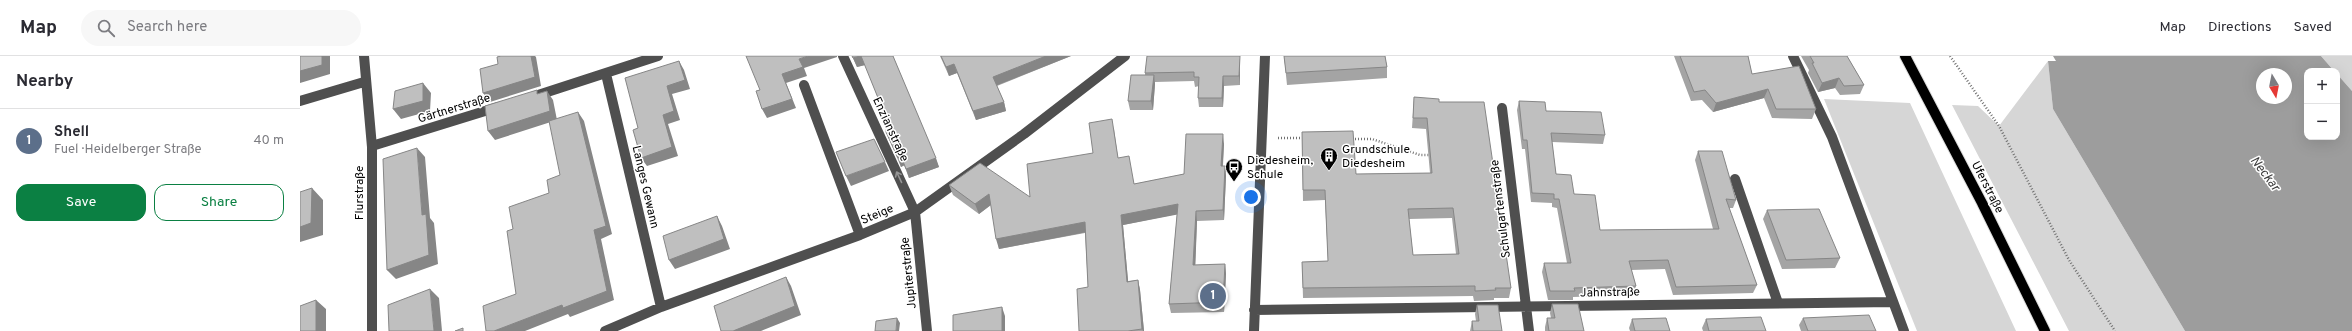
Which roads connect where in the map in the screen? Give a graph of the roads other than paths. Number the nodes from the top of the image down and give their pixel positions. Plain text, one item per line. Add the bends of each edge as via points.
1 (364, 56) edge
2 (658, 56) edge
3 (843, 56) edge
4 (1125, 56) edge
5 (1265, 56) edge
6 (1793, 56) edge
7 (1905, 56) edge
8 (644, 58) edge
9 (606, 74) junction
10 (364, 82) junction
11 (804, 85) dead end
12 (523, 100) edge
13 (300, 102) edge
14 (508, 104) edge
15 (1502, 108) dead end
16 (372, 146) junction
17 (1736, 178) dead end
18 (915, 212) junction
19 (860, 235) junction
20 (1893, 302) junction
21 (1778, 303) junction
22 (662, 307) junction
23 (1525, 307) junction
24 (1254, 310) junction
25 (372, 331) edge
26 (605, 331) edge
27 (927, 331) edge
28 (1254, 331) edge
29 (1529, 331) edge
30 (1904, 331) edge
31 (2045, 331) edge

1 - 10 street, Flurstraße
2 - 8 street
18 -> 3 street, Enzianstraße
4 - 18 street, Steige via 1024,134
5 - 24 street
6 - 20 street via 1832,137
7 - 31 main road, Uferstraße
8 - 9 street
9 - 12 street
9 - 22 street, Langes Gewann
10 - 13 street
10 - 16 street, Flurstraße
11 - 19 street
14 - 16 street, Gärtnerstraße
15 - 23 street, Schulgartenstraße
16 - 25 street, Flurstraße
17 - 21 street
18 - 19 street, Steige
18 - 27 street, Jupiterstraße
19 - 22 street, Steige
20 - 21 street, Jahnstraße
20 - 30 street
21 - 23 street, Jahnstraße
22 - 26 street, Steige
23 - 24 street, Jahnstraße
23 - 29 street, Schulgartenstraße
24 - 28 street

